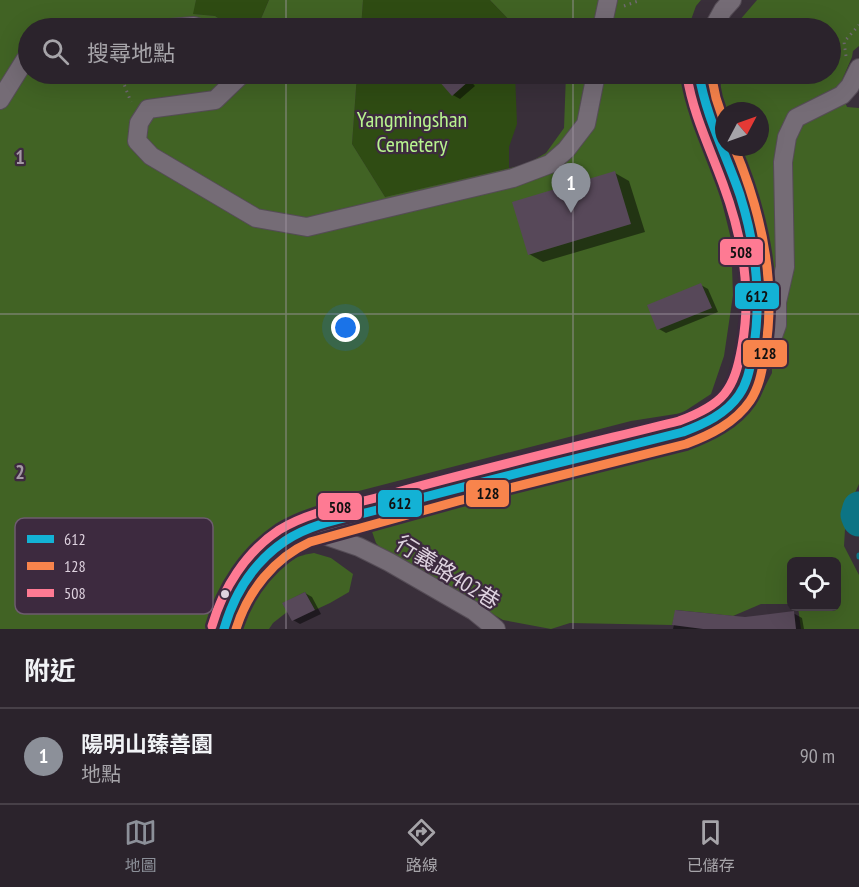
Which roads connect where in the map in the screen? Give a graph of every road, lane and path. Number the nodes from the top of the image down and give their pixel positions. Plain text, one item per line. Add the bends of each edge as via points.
1 (608, 0) edge
2 (732, 0) edge
3 (604, 18) edge
4 (719, 18) edge
5 (859, 25) edge
6 (18, 70) edge
7 (857, 71) edge
8 (124, 84) edge
9 (231, 84) edge
10 (594, 84) edge
11 (700, 84) edge
12 (0, 100) edge
13 (139, 123) junction
14 (749, 375) junction
15 (309, 530) junction
16 (224, 629) edge
17 (496, 629) edge

1 - 3 street
2 - 4 street
5 - 7 path via 844,42 846,60
6 - 12 street
7 - 14 street via 842,95 796,118 791,126 784,149 785,267 777,302 777,325 764,361
8 - 13 path
9 - 13 street via 214,100 148,108
10 - 13 street via 586,124 550,164 513,178 307,227 256,218 151,156 137,141
11 - 14 street via 753,245 759,316
14 - 15 street via 743,389 725,409 705,424 683,432
15 - 16 street via 285,541 256,567 228,612
15 - 17 street, 行義路402巷 via 389,562 474,611

